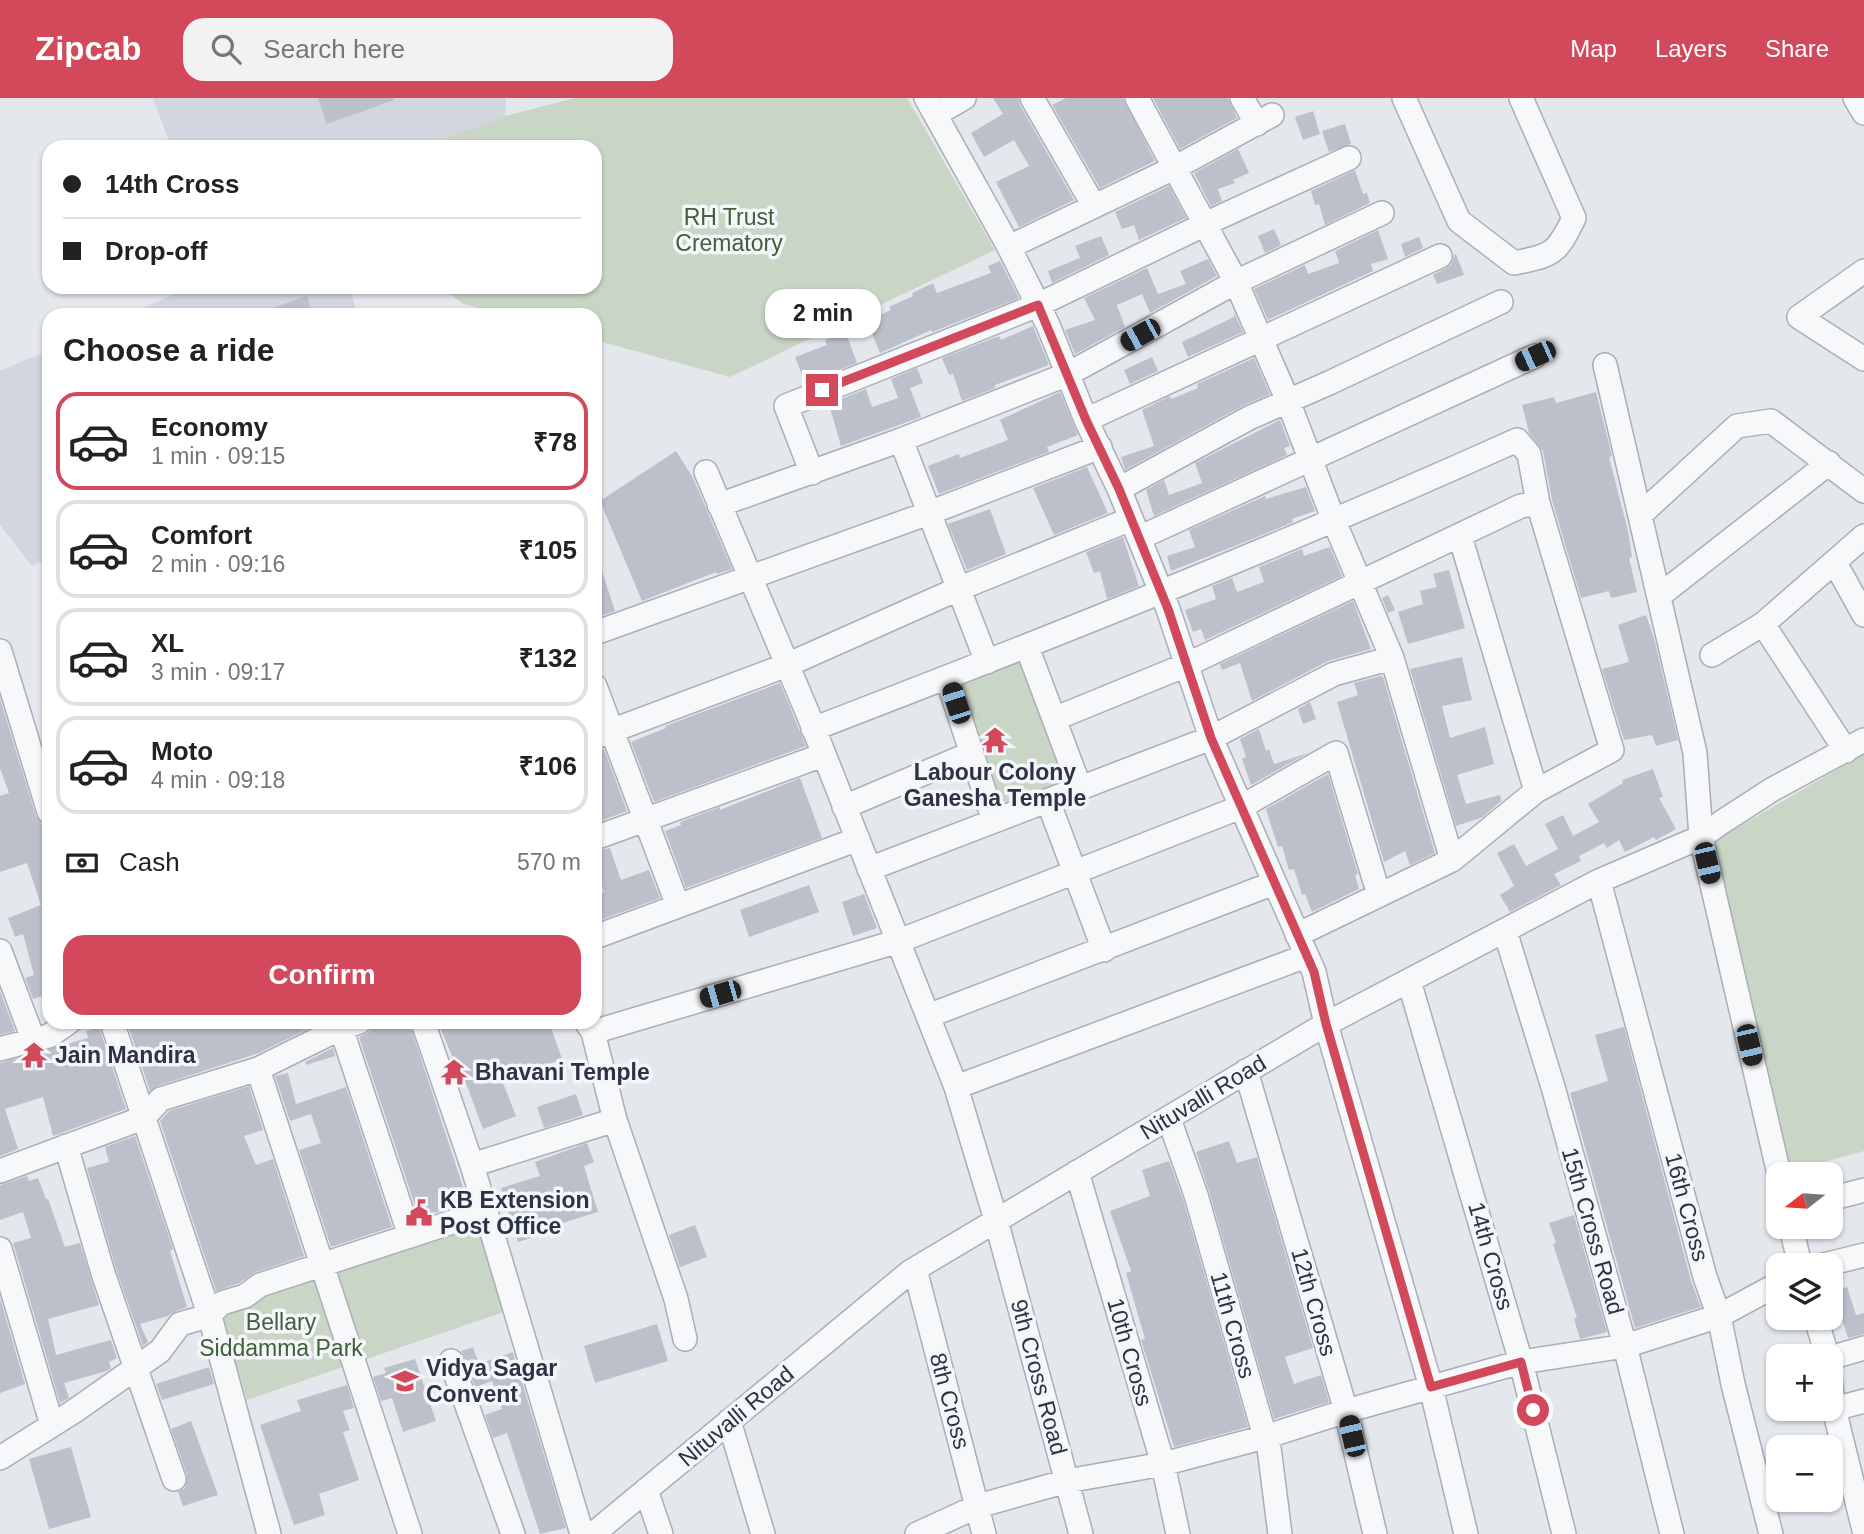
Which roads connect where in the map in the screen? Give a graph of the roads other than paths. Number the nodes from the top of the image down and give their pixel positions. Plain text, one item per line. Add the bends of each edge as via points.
1 (964, 98) edge
2 (1032, 98) edge
3 (1137, 98) edge
4 (1242, 98) edge
5 (1404, 98) edge
6 (1521, 98) edge
7 (1855, 98) edge
8 (931, 106) edge
9 (1864, 113) edge
10 (1349, 158) dead end
11 (1176, 167) junction
12 (1094, 206) junction
13 (1382, 212) dead end
14 (1206, 224) junction
15 (1009, 247) junction
16 (1440, 256) dead end
17 (1864, 271) edge
18 (1236, 282) junction
19 (1501, 302) dead end
20 (1038, 305) junction
21 (1261, 341) junction
22 (1535, 356) dead end
23 (1864, 359) edge
24 (1605, 365) dead end
25 (1068, 374) junction
26 (1288, 401) junction
27 (1086, 420) junction
28 (901, 440) junction
29 (1100, 447) junction
30 (1310, 459) junction
31 (1829, 463) junction
32 (706, 472) dead end
33 (812, 473) junction
34 (1119, 489) junction
35 (1864, 491) edge
36 (1538, 503) junction
37 (719, 505) junction
38 (929, 513) junction
39 (1640, 515) junction
40 (1334, 521) junction
41 (1135, 528) junction
42 (1460, 536) junction
43 (1864, 536) edge
44 (1835, 563) junction
45 (752, 578) junction
46 (1362, 583) junction
47 (958, 589) junction
48 (1160, 591) junction
49 (1658, 596) junction
50 (1864, 615) edge
51 (1763, 624) junction
52 (602, 631) edge
53 (1027, 647) junction
54 (0, 651) edge
55 (1712, 655) dead end
56 (1392, 658) junction
57 (987, 662) junction
58 (1186, 665) junction
59 (787, 666) junction
60 (947, 678) junction
61 (1054, 719) junction
62 (813, 729) junction
63 (603, 734) edge
64 (1211, 738) junction
65 (1855, 746) edge
66 (972, 753) junction
67 (823, 755) junction
68 (42, 784) edge
69 (1080, 788) junction
70 (1536, 791) junction
71 (1048, 801) junction
72 (844, 807) junction
73 (1241, 807) junction
74 (646, 820) junction
75 (994, 821) junction
76 (602, 836) edge
77 (1701, 838) junction
78 (858, 839) junction
79 (1452, 860) junction
80 (869, 869) junction
81 (1075, 874) junction
82 (1599, 881) junction
83 (1274, 883) junction
84 (1379, 895) junction
85 (678, 906) junction
86 (1505, 931) junction
87 (602, 934) edge
88 (899, 941) junction
89 (1302, 946) junction
90 (1104, 950) junction
91 (0, 951) edge
92 (1409, 981) junction
93 (928, 1016) junction
94 (602, 1023) edge
95 (1326, 1024) junction
96 (59, 1029) edge
97 (114, 1029) edge
98 (342, 1029) edge
99 (351, 1029) edge
100 (425, 1029) edge
101 (590, 1029) edge
102 (33, 1039) junction
103 (0, 1049) edge
104 (258, 1069) junction
105 (1246, 1071) junction
106 (956, 1087) junction
107 (143, 1118) junction
108 (1169, 1119) junction
109 (615, 1120) junction
110 (66, 1146) junction
111 (1776, 1162) edge
112 (472, 1165) junction
113 (0, 1171) edge
114 (1077, 1172) junction
115 (1864, 1190) edge
116 (1843, 1196) edge
117 (486, 1211) junction
118 (996, 1220) junction
119 (410, 1236) junction
120 (0, 1249) edge
121 (1864, 1255) edge
122 (1843, 1260) edge
123 (323, 1264) junction
124 (915, 1269) junction
125 (1766, 1291) edge
126 (208, 1316) junction
127 (1719, 1316) junction
128 (685, 1339) dead end
129 (1625, 1346) junction
130 (1864, 1348) edge
131 (1843, 1353) edge
132 (452, 1361) dead end
133 (1521, 1362) junction
134 (137, 1367) junction
135 (1431, 1387) junction
136 (1864, 1401) edge
137 (1843, 1407) edge
138 (1346, 1411) junction
139 (729, 1421) junction
140 (1838, 1421) edge
141 (52, 1425) junction
142 (1265, 1437) junction
143 (0, 1458) edge
144 (1163, 1464) junction
145 (174, 1479) dead end
146 (1067, 1481) junction
147 (646, 1490) junction
148 (1859, 1492) edge
149 (978, 1506) junction
150 (1864, 1530) edge
151 (269, 1534) edge
152 (411, 1534) edge
153 (513, 1534) edge
154 (582, 1534) edge
155 (593, 1534) edge
156 (661, 1534) edge
157 (763, 1534) edge
158 (917, 1534) edge
159 (984, 1534) edge
160 (1081, 1534) edge
161 (1178, 1534) edge
162 (1280, 1534) edge
163 (1375, 1534) edge
164 (1466, 1534) edge
165 (1564, 1534) edge
166 (1672, 1534) edge
167 (1772, 1534) edge

1 - 8 street
2 - 12 street
3 - 11 street
4 - 11 street via 1264,119
5 - 6 street via 1459,221 1514,263 1544,257 1561,245 1574,218
7 - 9 street
8 - 15 street
10 - 14 street
11 - 12 street
11 - 14 street
12 - 15 street
13 - 18 street
14 - 18 street
14 - 20 street
15 - 20 street
16 - 21 street
17 - 23 street via 1799,317
18 - 21 street
18 - 25 street
19 - 26 street
20 - 25 street
20 - 33 street via 786,406
21 - 26 street
21 - 27 street
22 - 30 street
24 - 39 street
25 - 27 street
25 - 28 street
26 - 30 street
26 - 34 street
27 - 29 street
28 - 33 street
28 - 38 street
29 - 34 street
29 - 38 street
30 - 40 street
30 - 41 street
31 - 35 street
31 - 39 street via 1771,421 1737,426
31 - 49 street
32 - 37 street, 9th Cross Road
33 - 37 street
34 - 41 street
36 - 40 street via 1530,454 1517,440
36 - 42 street via 1521,506
36 - 70 street via 1612,750
37 - 45 street, 9th Cross Road
38 - 45 street
38 - 47 street
39 - 49 street
40 - 46 street
40 - 48 street
41 - 47 street
41 - 48 street
42 - 46 street
42 - 70 street
43 - 44 street
44 - 50 street
44 - 51 street
45 - 52 street
45 - 59 street, 9th Cross Road
46 - 56 street
46 - 58 street
47 - 57 street
47 - 59 street
48 - 53 street
48 - 58 street
49 - 77 street via 1695,752
51 - 55 street
51 - 65 street
53 - 57 street
53 - 61 street
54 - 68 street
56 - 64 street via 1334,674
56 - 79 street
57 - 60 street
58 - 61 street
58 - 64 street
59 - 62 street, 9th Cross Road
59 - 63 street
60 - 62 street
60 - 66 street
61 - 69 street
62 - 67 street, 9th Cross Road
63 - 74 street
64 - 69 street
64 - 73 street
65 - 77 street, Nituvalli Road via 1773,789
66 - 72 street
66 - 75 street
67 - 72 street, 9th Cross Road
67 - 74 street
69 - 71 street
70 - 79 street
71 - 75 street
71 - 81 street
72 - 78 street, 9th Cross Road
73 - 81 street
73 - 83 street
73 - 84 street via 1336,753
74 - 76 street
74 - 85 street
75 - 80 street
77 - 82 street, Nituvalli Road
77 - 111 street
78 - 80 street, 9th Cross Road
78 - 85 street
79 - 84 street
80 - 88 street, 9th Cross Road
81 - 88 street
81 - 90 street
82 - 86 street, Nituvalli Road
82 - 127 street, 16th Cross
83 - 89 street
83 - 90 street
84 - 89 street
85 - 87 street
86 - 92 street, Nituvalli Road
86 - 129 street, 15th Cross Road
88 - 93 street, 9th Cross Road
88 - 94 street
89 - 95 street via 1314,972
89 - 106 street
90 - 93 street
91 - 102 street
92 - 95 street, Nituvalli Road
92 - 133 street, 14th Cross
93 - 106 street, 9th Cross Road
95 - 105 street, Nituvalli Road
95 - 135 street
96 - 102 street
97 - 107 street
98 - 104 street
99 - 119 street
100 - 112 street
101 - 109 street
102 - 103 street
104 - 107 street via 161,1100
104 - 123 street
105 - 108 street, Nituvalli Road
105 - 138 street, 12th Cross
106 - 118 street, 9th Cross Road
107 - 110 street
107 - 126 street
108 - 114 street, Nituvalli Road
108 - 142 street, 11th Cross via 1196,1195
109 - 112 street
109 - 128 street via 676,1299
110 - 113 street
110 - 134 street via 103,1273
112 - 117 street
114 - 118 street, Nituvalli Road
114 - 144 street, 10th Cross
115 - 116 street
117 - 119 street
117 - 154 street
118 - 124 street, Nituvalli Road
118 - 146 street, 9th Cross Road
119 - 123 street
120 - 141 street
121 - 122 street
123 - 126 street via 260,1285 222,1303
123 - 152 street
124 - 139 street, Nituvalli Road
124 - 149 street, 8th Cross
125 - 127 street
126 - 134 street via 180,1324 160,1351
126 - 151 street
127 - 129 street
127 - 167 street, 16th Cross
129 - 133 street
129 - 166 street, 15th Cross Road
130 - 131 street
132 - 153 street
133 - 135 street
133 - 165 street, 14th Cross
134 - 141 street
134 - 145 street
135 - 138 street
135 - 164 street
136 - 137 street
138 - 142 street
138 - 163 street, 12th Cross
139 - 147 street, Nituvalli Road
139 - 157 street
140 - 148 street
141 - 143 street
142 - 144 street
142 - 162 street, 11th Cross
144 - 146 street
144 - 161 street, 10th Cross
146 - 149 street
146 - 160 street, 9th Cross Road
147 - 155 street, Nituvalli Road
147 - 156 street
148 - 150 street
149 - 158 street
149 - 159 street, 8th Cross

